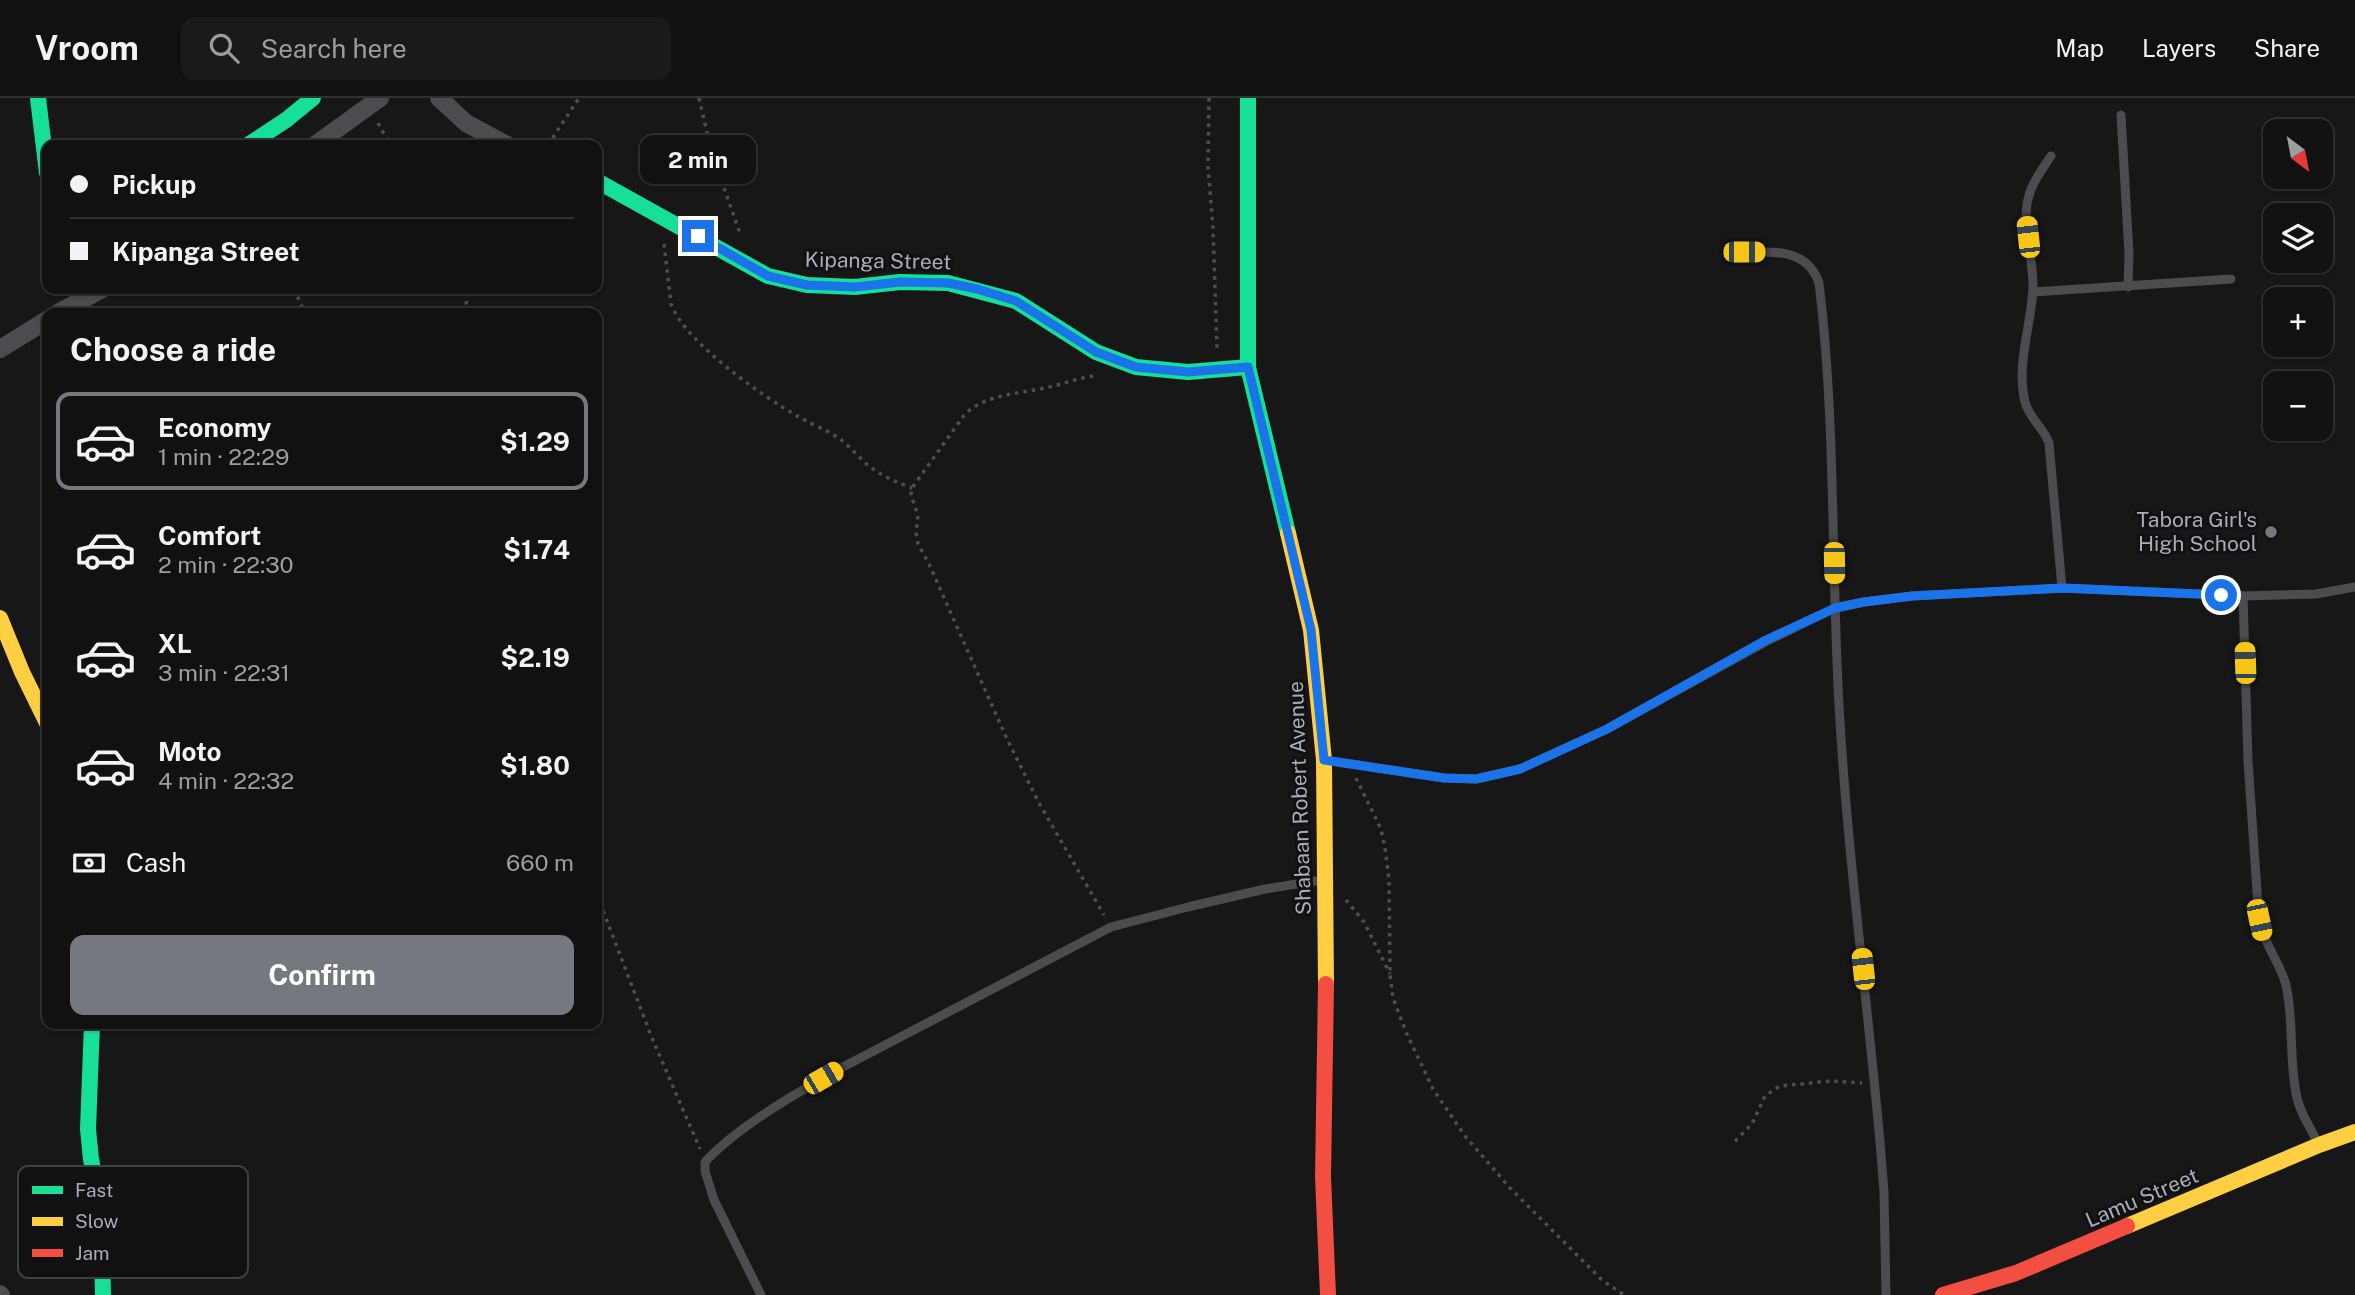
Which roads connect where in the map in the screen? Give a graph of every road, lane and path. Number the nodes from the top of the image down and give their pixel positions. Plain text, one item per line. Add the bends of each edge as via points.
1 (38, 98) edge
2 (313, 98) edge
3 (439, 98) edge
4 (579, 98) edge
5 (699, 98) edge
6 (1209, 98) edge
7 (1248, 98) edge
8 (374, 102) edge
9 (2121, 115) dead end
10 (43, 140) edge
11 (256, 140) edge
12 (322, 140) edge
13 (388, 140) edge
14 (498, 140) edge
15 (551, 140) edge
16 (2051, 156) dead end
17 (602, 184) edge
18 (664, 241) dead end
19 (1744, 252) dead end
20 (745, 262) junction
21 (2231, 279) dead end
22 (2128, 287) junction
23 (2032, 292) junction
24 (93, 294) edge
25 (67, 308) edge
26 (42, 323) edge
27 (0, 349) edge
28 (1248, 367) junction
29 (1217, 370) junction
30 (1097, 375) dead end
31 (912, 488) junction
32 (2355, 587) edge
33 (2063, 588) junction
34 (2243, 596) junction
35 (1835, 608) junction
36 (0, 618) edge
37 (42, 713) edge
38 (1324, 760) junction
39 (1348, 764) junction
40 (1324, 880) junction
41 (602, 908) edge
42 (1111, 927) junction
43 (1390, 974) junction
44 (92, 1029) edge
45 (1875, 1084) junction
46 (2355, 1132) edge
47 (1735, 1141) dead end
48 (2319, 1145) junction
49 (705, 1162) junction
50 (92, 1166) edge
51 (761, 1295) edge
52 (1328, 1295) edge
53 (1624, 1295) edge
54 (1886, 1295) edge
55 (1943, 1295) edge

1 - 10 street
2 - 11 street
3 - 14 street via 466,123
4 - 15 path
5 - 20 path
6 - 29 path
7 - 28 street, Shabaan Robert Avenue
8 - 12 street
8 - 13 path
9 - 22 lane
16 - 23 lane via 2035,180 2027,205
17 - 20 street, Kipanga Street
18 - 31 path via 671,304 686,330 771,399 840,439 881,475
19 - 35 lane via 1801,258 1819,283 1830,419
20 - 29 street, Kipanga Street via 768,276 807,285 948,283 977,289 1016,301 1096,352 1136,367
21 - 22 lane
22 - 23 lane
23 - 33 lane via 2022,391 2031,416 2049,443
24 - 25 street
26 - 27 street
28 - 29 street, Kipanga Street
28 - 38 street, Shabaan Robert Avenue via 1311,630
30 - 31 path via 975,405
31 - 42 path via 918,544 1039,803
32 - 34 lane via 2316,594
33 - 34 lane
33 - 35 lane via 1912,596
34 - 48 lane via 2259,920 2288,998 2296,1093
35 - 39 lane via 1717,666 1607,729 1520,769 1476,779
35 - 45 lane via 1847,816
36 - 37 street
38 - 39 lane
38 - 40 street, Shabaan Robert Avenue
39 - 43 path via 1381,829 1389,879
40 - 42 lane via 1252,892
40 - 43 path via 1364,922
40 - 52 street, Shabaan Robert Avenue via 1323,1177
41 - 49 path
42 - 49 lane via 823,1078 735,1136
43 - 53 path via 1406,1032 1447,1113 1510,1188 1602,1280
44 - 50 street via 88,1129
45 - 47 path via 1831,1081 1780,1086 1765,1096 1752,1124
45 - 54 lane
46 - 48 street, Lamu Street
48 - 55 street, Lamu Street via 2016,1273
49 - 51 lane via 714,1200

